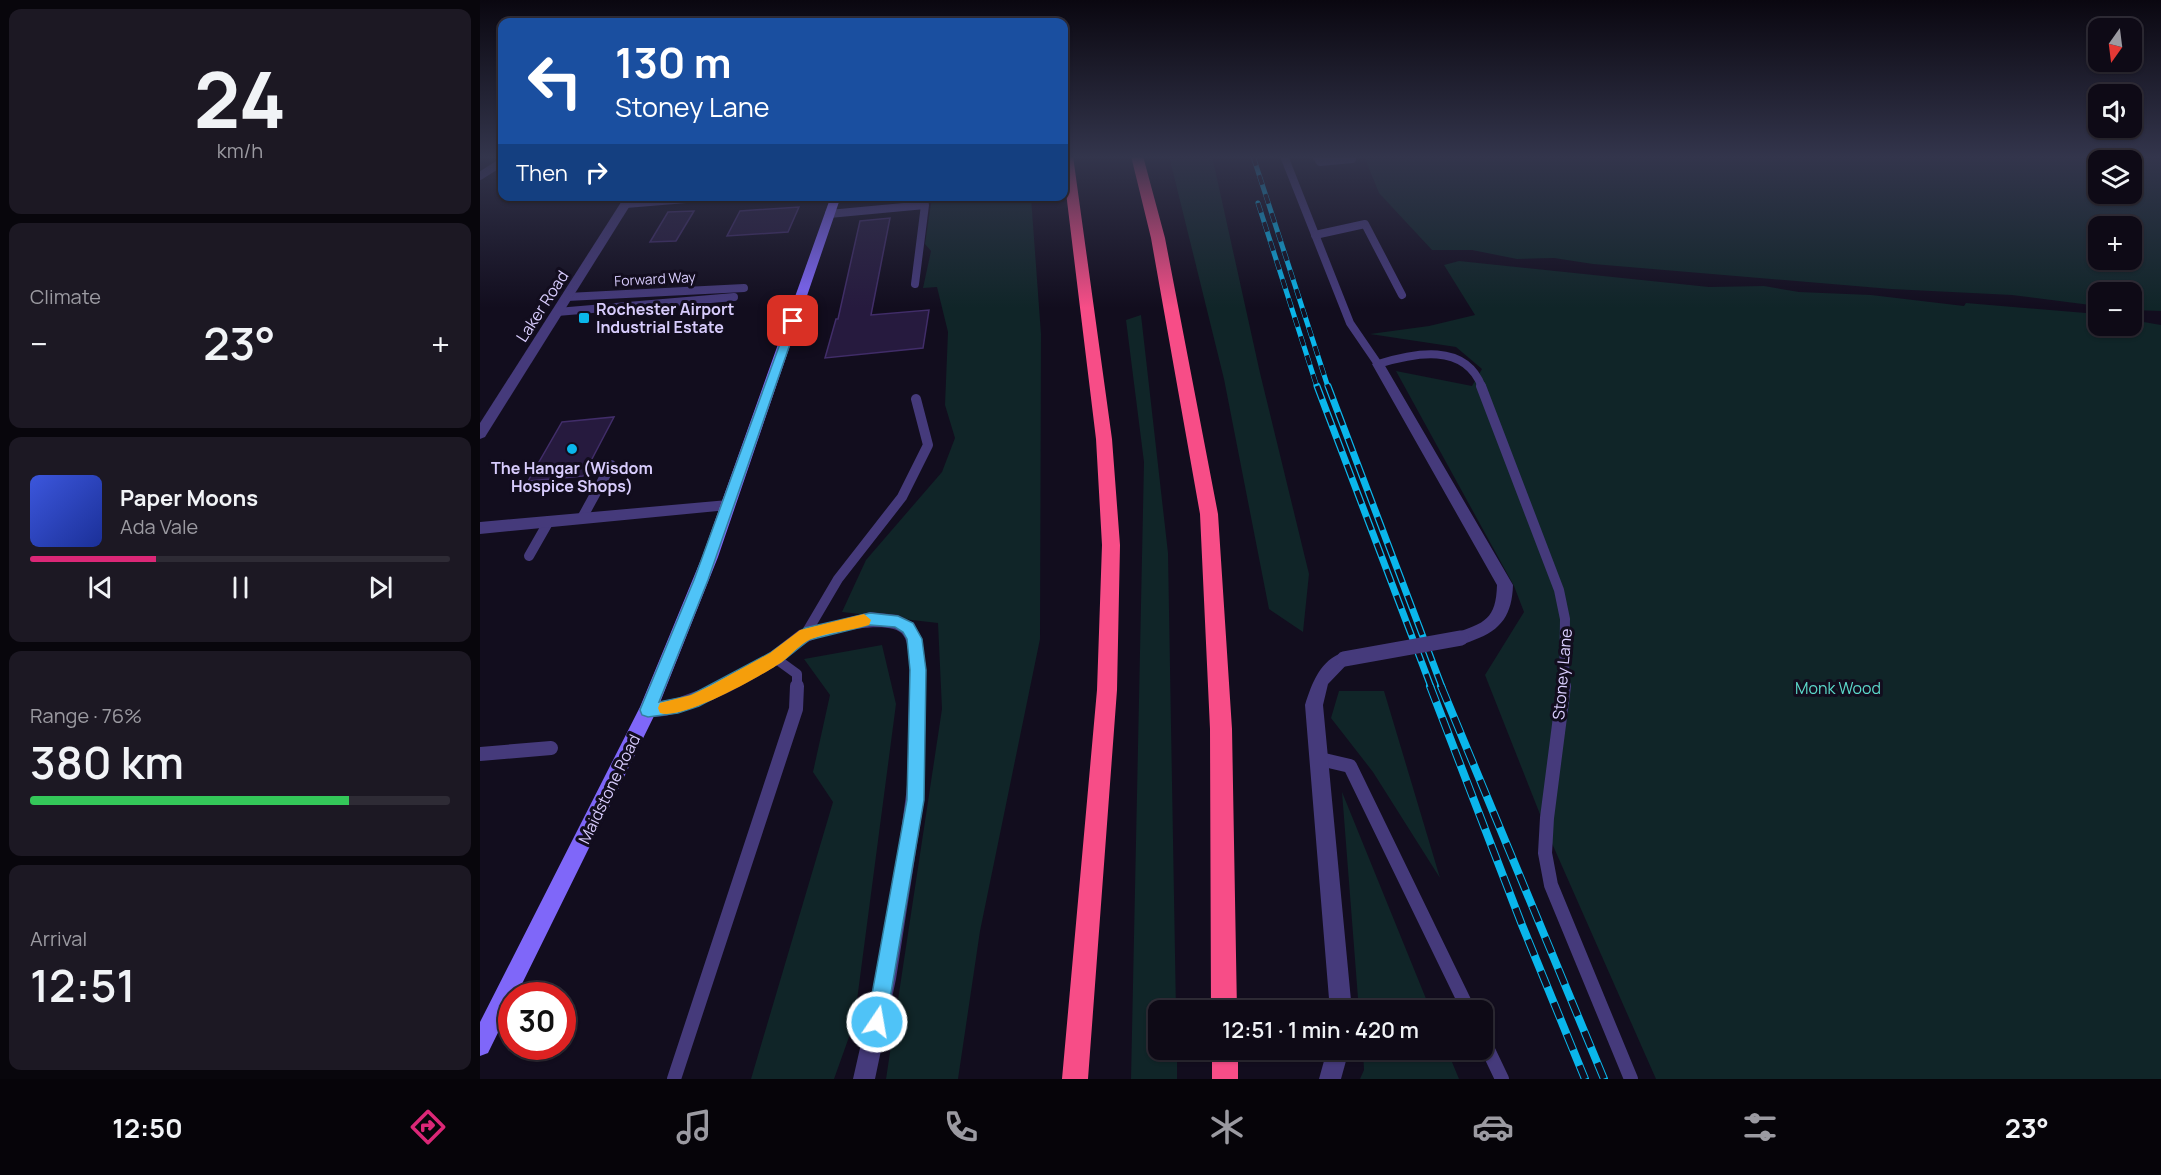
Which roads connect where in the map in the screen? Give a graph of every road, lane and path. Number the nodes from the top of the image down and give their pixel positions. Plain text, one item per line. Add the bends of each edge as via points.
1 (624, 206) edge
2 (833, 206) edge
3 (911, 206) edge
4 (925, 206) edge
5 (1074, 206) edge
6 (1150, 206) edge
7 (1304, 206) edge
8 (830, 214) junction
9 (1315, 235) junction
10 (915, 284) dead end
11 (744, 288) dead end
12 (1402, 295) dead end
13 (567, 297) junction
14 (734, 297) dead end
15 (557, 312) junction
16 (1378, 364) junction
17 (916, 399) dead end
18 (480, 434) edge
19 (611, 465) dead end
20 (728, 505) junction
21 (582, 518) junction
22 (549, 521) junction
23 (480, 528) edge
24 (529, 556) dead end
25 (805, 635) junction
26 (775, 658) junction
27 (648, 710) junction
28 (550, 748) dead end
29 (480, 753) edge
30 (1320, 759) junction
31 (1224, 1000) edge
32 (1340, 1000) edge
33 (1464, 1000) edge
34 (480, 1045) edge
35 (1225, 1060) edge
36 (1335, 1060) edge
37 (1493, 1060) edge
38 (674, 1079) edge
39 (864, 1079) edge
40 (1076, 1079) edge
41 (1225, 1079) edge
42 (1330, 1079) edge
43 (1502, 1079) edge
44 (1631, 1079) edge

1 - 13 street, Laker Road
2 - 8 main road, Maidstone Road
3 - 8 lane
4 - 10 lane
5 - 40 highway via 1100,405 1111,545 1107,690
6 - 31 highway via 1209,514 1221,729
7 - 9 lane
8 - 20 main road, Maidstone Road
9 - 12 lane via 1365,224
9 - 16 lane via 1350,323
11 - 13 lane, Forward Way
13 - 15 street, Laker Road
14 - 15 lane
15 - 18 street, Laker Road
16 - 30 street, bridge via 1505,585 1505,602 1500,620 1484,630 1461,638 1344,659 1321,680 1314,705
16 - 44 lane, Stoney Lane via 1438,352 1454,356 1477,375 1559,590 1566,616 1566,656 1545,850 1551,885
17 - 25 lane via 928,445 902,497 838,579
19 - 21 lane
20 - 21 street
20 - 27 main road, Maidstone Road
21 - 22 street
22 - 23 street
22 - 24 lane
25 - 26 street
25 - 39 street via 870,619 898,622 908,628 914,639 918,670 915,800 886,979
26 - 27 street via 693,701
26 - 38 lane via 797,674 796,709
27 - 34 main road, Maidstone Road
28 - 29 lane
30 - 32 street
30 - 33 lane via 1350,766
35 - 41 highway
36 - 42 street
37 - 43 lane

